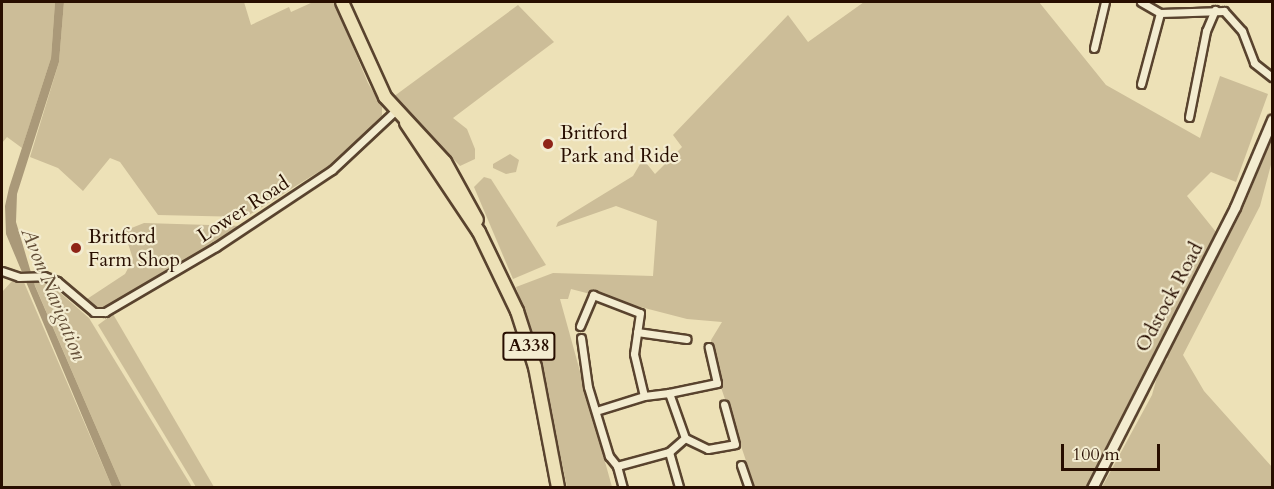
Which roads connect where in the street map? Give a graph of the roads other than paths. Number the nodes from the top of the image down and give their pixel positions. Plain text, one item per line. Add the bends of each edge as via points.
1 (342, 2) edge
2 (1105, 2) edge
3 (1141, 2) edge
4 (1215, 10) junction
5 (1160, 13) junction
6 (1094, 48) dead end
7 (1272, 77) edge
8 (1142, 84) dead end
9 (395, 111) junction
10 (1190, 117) dead end
11 (1272, 120) edge
12 (2, 271) edge
13 (580, 326) dead end
14 (637, 333) junction
15 (581, 338) dead end
16 (687, 339) dead end
17 (709, 347) dead end
18 (717, 383) junction
19 (721, 392) dead end
20 (669, 393) junction
21 (644, 396) junction
22 (724, 404) dead end
23 (596, 411) junction
24 (685, 438) junction
25 (669, 452) junction
26 (741, 465) dead end
27 (617, 466) junction
28 (558, 488) edge
29 (623, 488) edge
30 (679, 488) edge
31 (749, 488) edge
32 (1092, 488) edge

1 - 9 highway, A338 via 370,70
2 - 6 street
3 - 5 street
4 - 5 street
4 - 7 street via 1224,11 1234,20 1254,63
4 - 10 street via 1206,31
5 - 8 street
9 - 12 street, Lower Road via 332,170 216,247 105,312 94,312 57,281 34,275 19,278
9 - 28 highway, A338 via 479,232 531,352
11 - 32 street, Odstock Road via 1235,207
13 - 14 street via 593,295 640,313
14 - 16 street
14 - 21 street via 634,354
15 - 23 street
17 - 18 street
18 - 19 street
18 - 20 street
20 - 21 street
20 - 24 street
21 - 23 street
22 - 24 street via 734,445 708,449
23 - 27 street via 609,456
24 - 25 street
25 - 27 street
25 - 30 street
26 - 31 street
27 - 29 street

